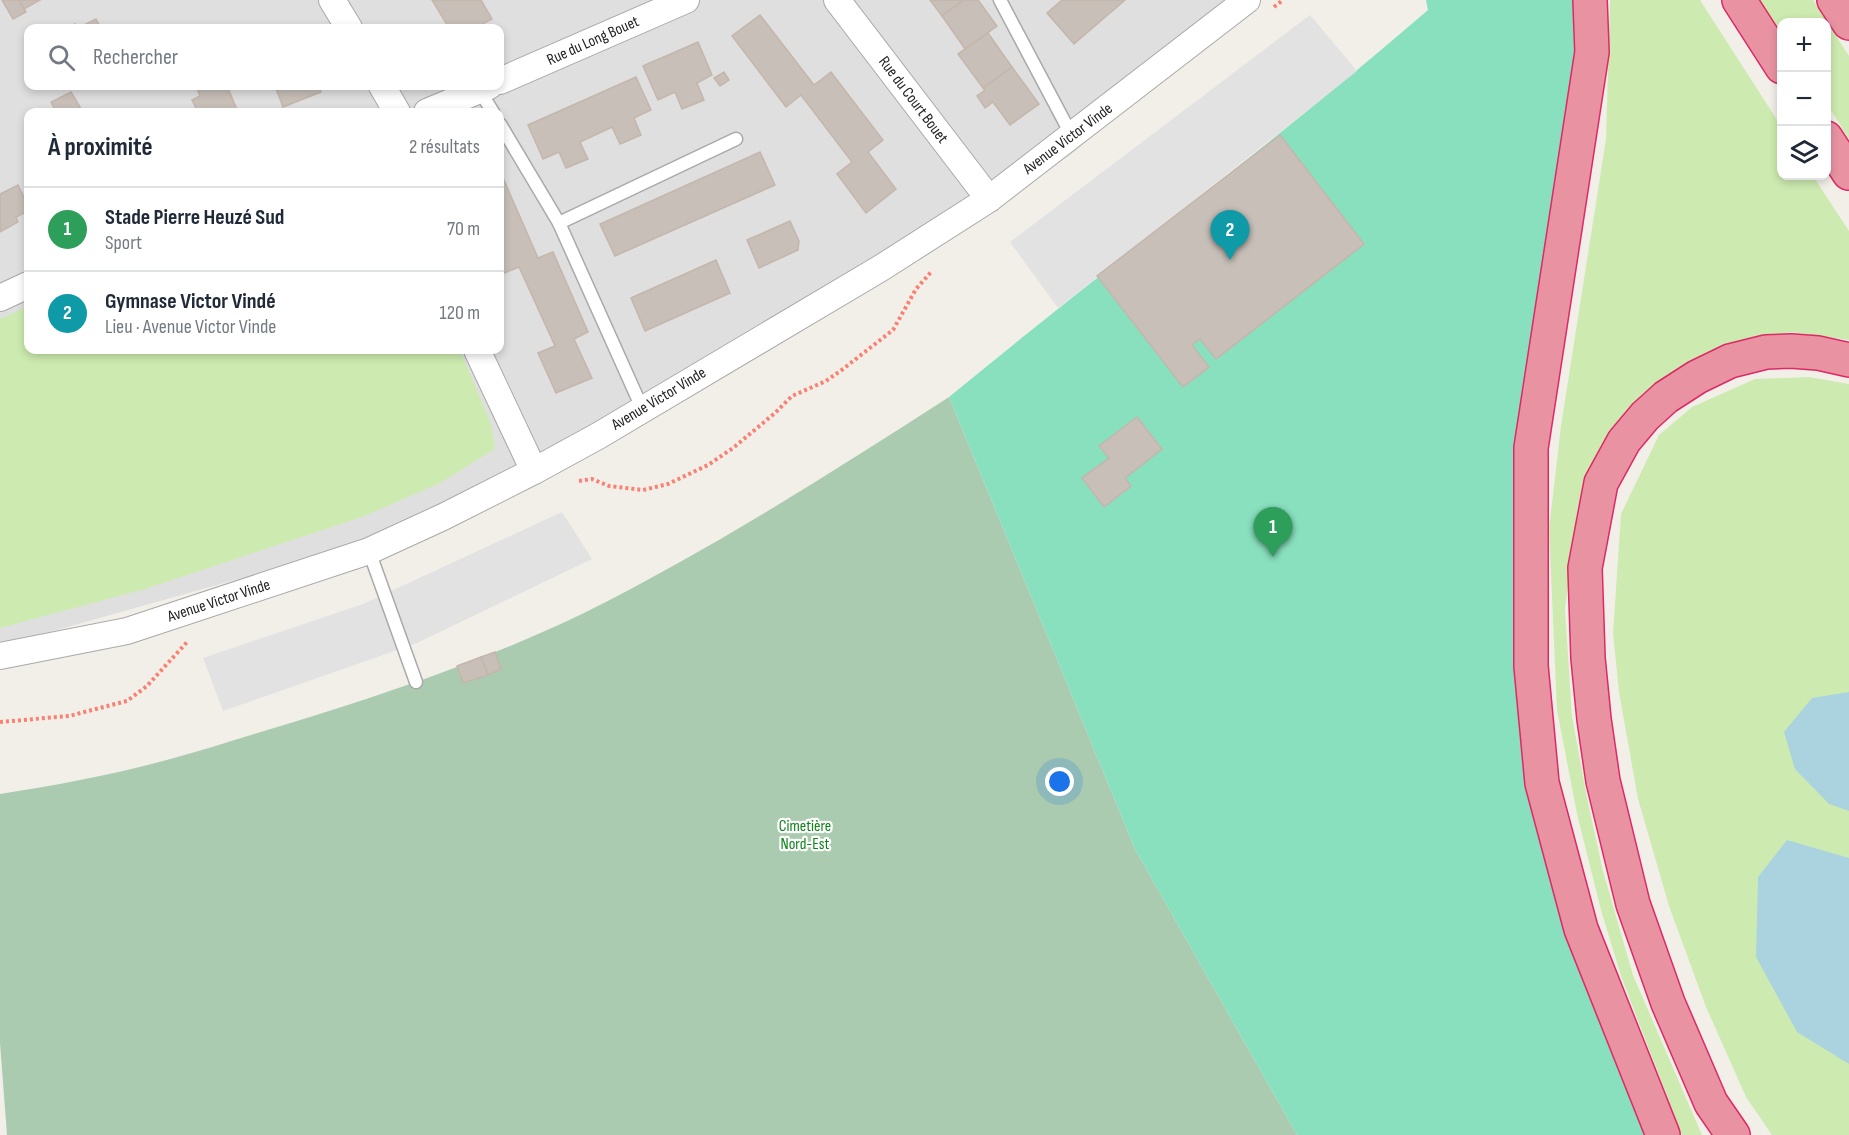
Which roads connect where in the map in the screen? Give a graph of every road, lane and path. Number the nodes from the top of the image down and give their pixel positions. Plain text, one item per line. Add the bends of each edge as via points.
1 (332, 0) edge
2 (686, 0) edge
3 (837, 0) edge
4 (1000, 0) edge
5 (1246, 0) edge
6 (1590, 0) edge
7 (1739, 0) edge
8 (1834, 0) edge
9 (1849, 23) edge
10 (347, 24) edge
11 (1777, 59) edge
12 (504, 79) edge
13 (384, 90) edge
14 (478, 90) edge
15 (490, 90) edge
16 (395, 108) edge
17 (436, 108) edge
18 (492, 108) edge
19 (504, 131) edge
20 (1072, 136) junction
21 (736, 139) dead end
22 (1831, 144) edge
23 (1849, 173) edge
24 (988, 199) junction
25 (559, 223) junction
26 (24, 287) edge
27 (0, 298) edge
28 (905, 311) dead end
29 (479, 354) edge
30 (1849, 360) edge
31 (642, 408) junction
32 (534, 471) junction
33 (609, 486) dead end
34 (369, 551) junction
35 (0, 656) edge
36 (157, 673) dead end
37 (416, 682) dead end
38 (0, 722) edge
39 (1663, 1135) edge
40 (1733, 1135) edge

1 - 10 street
2 - 12 street, Rue du Long Bouet
3 - 24 street, Rue du Court Bouet
4 - 20 lane
5 - 20 street, Avenue Victor Vinde
6 - 39 highway via 1592,52 1531,448 1531,666 1542,783 1581,929
7 - 11 highway
8 - 9 highway
13 - 16 street
14 - 17 street, Rue du Long Bouet
15 - 18 lane
19 - 25 lane
20 - 24 street, Avenue Victor Vinde
21 - 25 lane
22 - 23 highway
24 - 31 street, Avenue Victor Vinde via 881,268
25 - 31 lane
26 - 27 street
28 - 33 path via 893,330 866,353 826,381 792,396 708,465 668,484 643,490
29 - 32 street
30 - 40 highway via 1818,353 1766,352 1730,361 1666,397 1624,441 1601,483 1585,568 1594,719 1604,782 1634,904 1668,1003 1706,1093
31 - 32 street, Avenue Victor Vinde
32 - 34 street, Avenue Victor Vinde
34 - 35 street, Avenue Victor Vinde via 127,631
34 - 37 lane
36 - 38 path via 127,701 69,716

